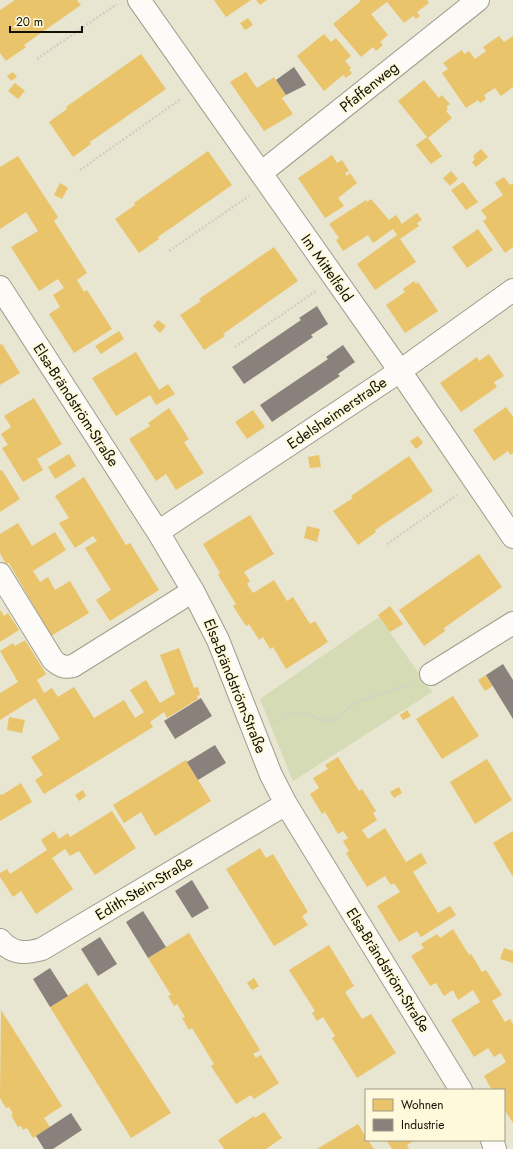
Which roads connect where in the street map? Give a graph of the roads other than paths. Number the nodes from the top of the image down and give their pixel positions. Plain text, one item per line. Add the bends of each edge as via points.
1 (139, 0) edge
2 (478, 0) edge
3 (264, 178) junction
4 (0, 287) edge
5 (513, 290) edge
6 (400, 371) junction
7 (158, 532) junction
8 (513, 537) edge
9 (0, 574) edge
10 (193, 591) junction
11 (513, 623) edge
12 (431, 674) road end
13 (286, 804) junction
14 (0, 940) edge
15 (461, 1089) edge

1 - 3 street, Im Mittelfeld
2 - 3 street, Pfaffenweg
3 - 6 street, Im Mittelfeld
4 - 7 street, Elsa-Brändström-Straße
5 - 6 street, Edelsheimerstraße
6 - 7 street, Edelsheimerstraße
6 - 8 street, Im Mittelfeld
7 - 10 street, Elsa-Brändström-Straße
9 - 10 street via 53,660 66,668
10 - 13 street, Elsa-Brändström-Straße via 218,640 271,775
11 - 12 street
13 - 14 street, Edith-Stein-Straße via 42,949 28,953 16,952 8,949
13 - 15 street, Elsa-Brändström-Straße

